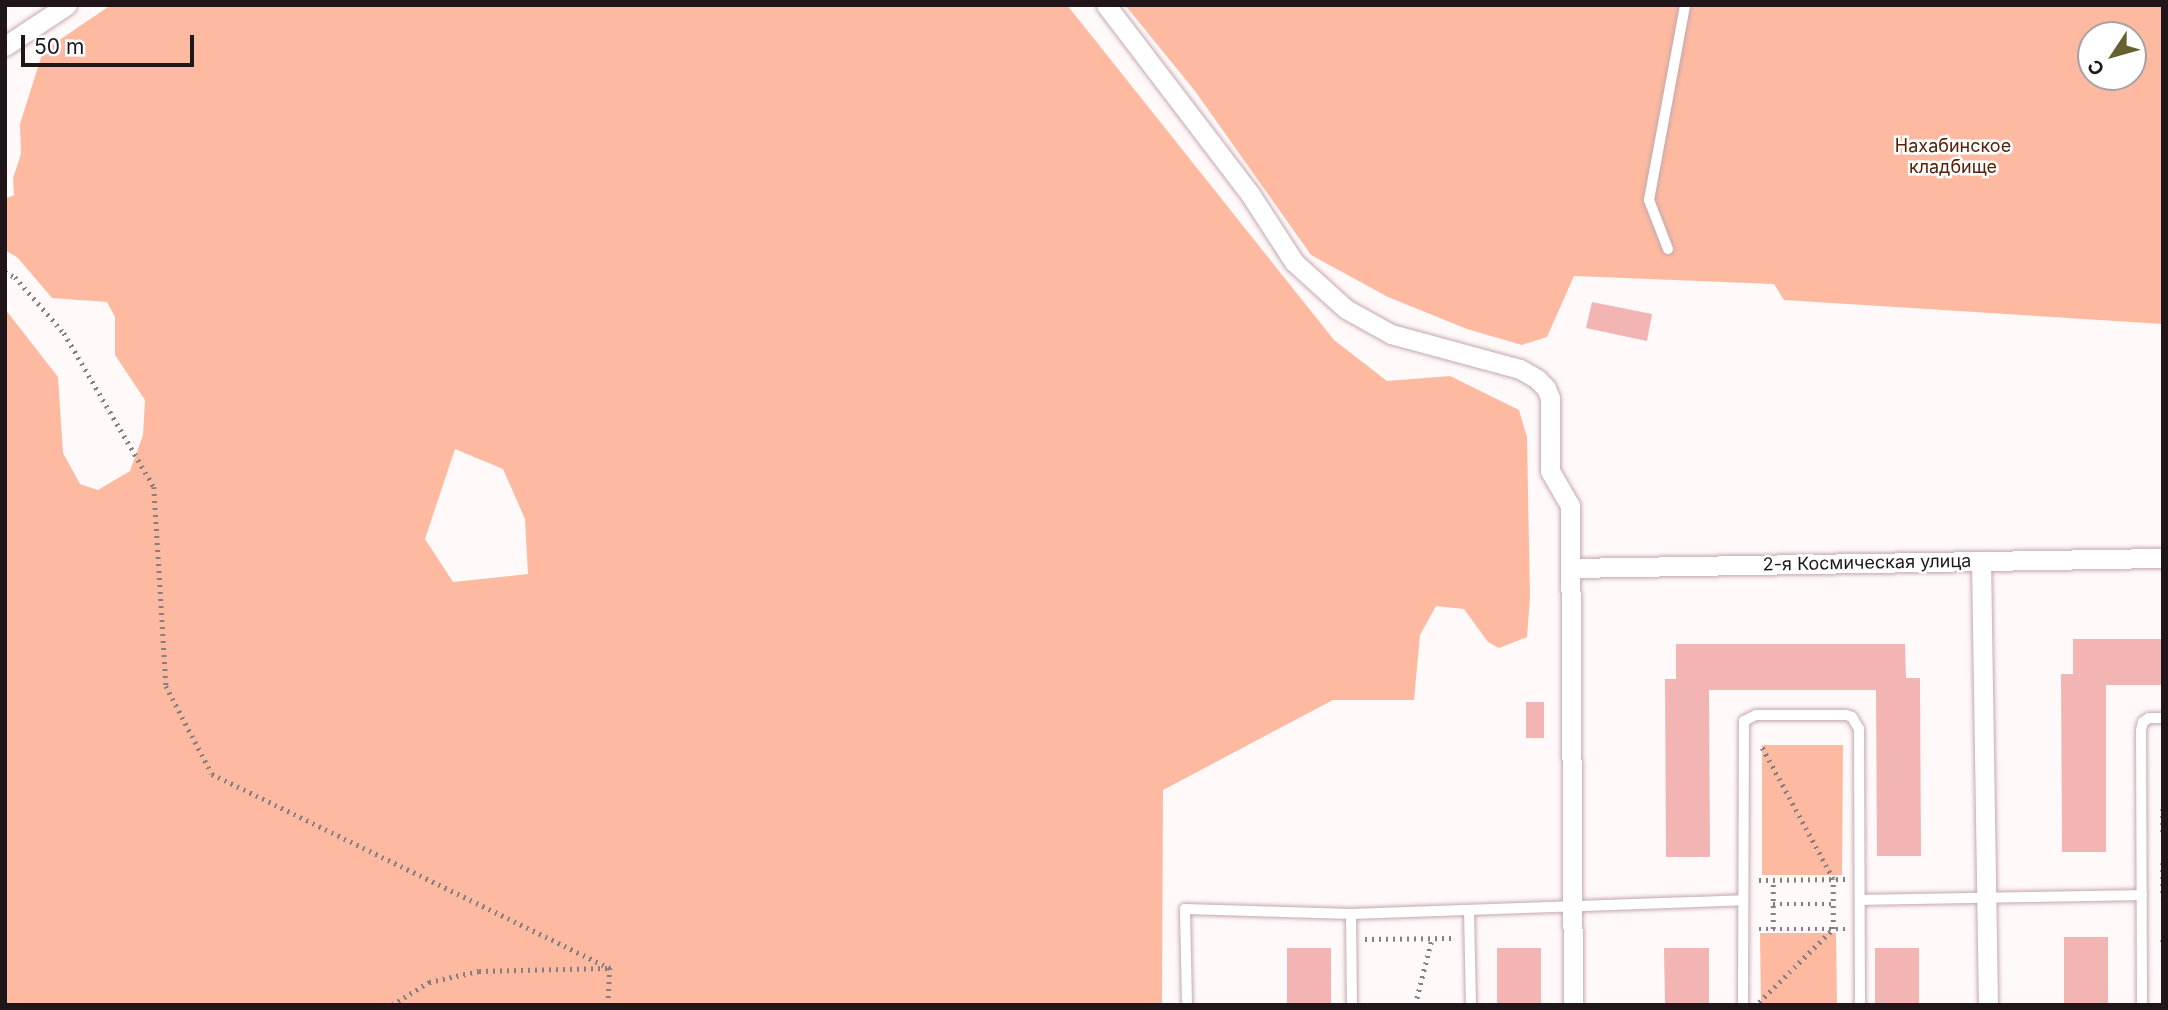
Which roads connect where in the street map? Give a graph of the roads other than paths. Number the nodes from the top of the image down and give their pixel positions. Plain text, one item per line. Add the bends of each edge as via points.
1 (67, 5) edge
2 (1105, 5) edge
3 (1685, 5) edge
4 (5, 46) edge
5 (1668, 249) dead end
6 (2163, 558) edge
7 (1981, 561) junction
8 (1570, 568) junction
9 (2163, 718) edge
10 (2141, 895) junction
11 (1987, 898) junction
12 (1743, 900) junction
13 (1860, 900) junction
14 (1572, 906) junction
15 (1469, 910) junction
16 (1352, 914) junction
17 (1187, 1005) edge
18 (1352, 1005) edge
19 (1471, 1005) edge
20 (1573, 1005) edge
21 (1743, 1005) edge
22 (1860, 1005) edge
23 (1989, 1005) edge
24 (2141, 1005) edge

1 - 4 street
2 - 8 street via 1250,194 1294,262 1346,309 1391,334 1520,369 1546,388 1550,398 1550,471 1570,505
3 - 5 lane via 1649,200
6 - 7 street, 2-я Космическая улица
7 - 8 street, 2-я Космическая улица
7 - 11 street
8 - 14 street
9 - 10 lane via 2149,718 2141,730
10 - 11 lane
10 - 24 lane
11 - 13 lane
11 - 23 street
12 - 13 lane via 1742,729 1747,719 1756,715 1846,715 1857,723
12 - 14 lane
12 - 21 lane
13 - 22 lane
14 - 15 lane
14 - 20 street
15 - 16 lane
15 - 19 lane
16 - 17 lane via 1185,909
16 - 18 lane

